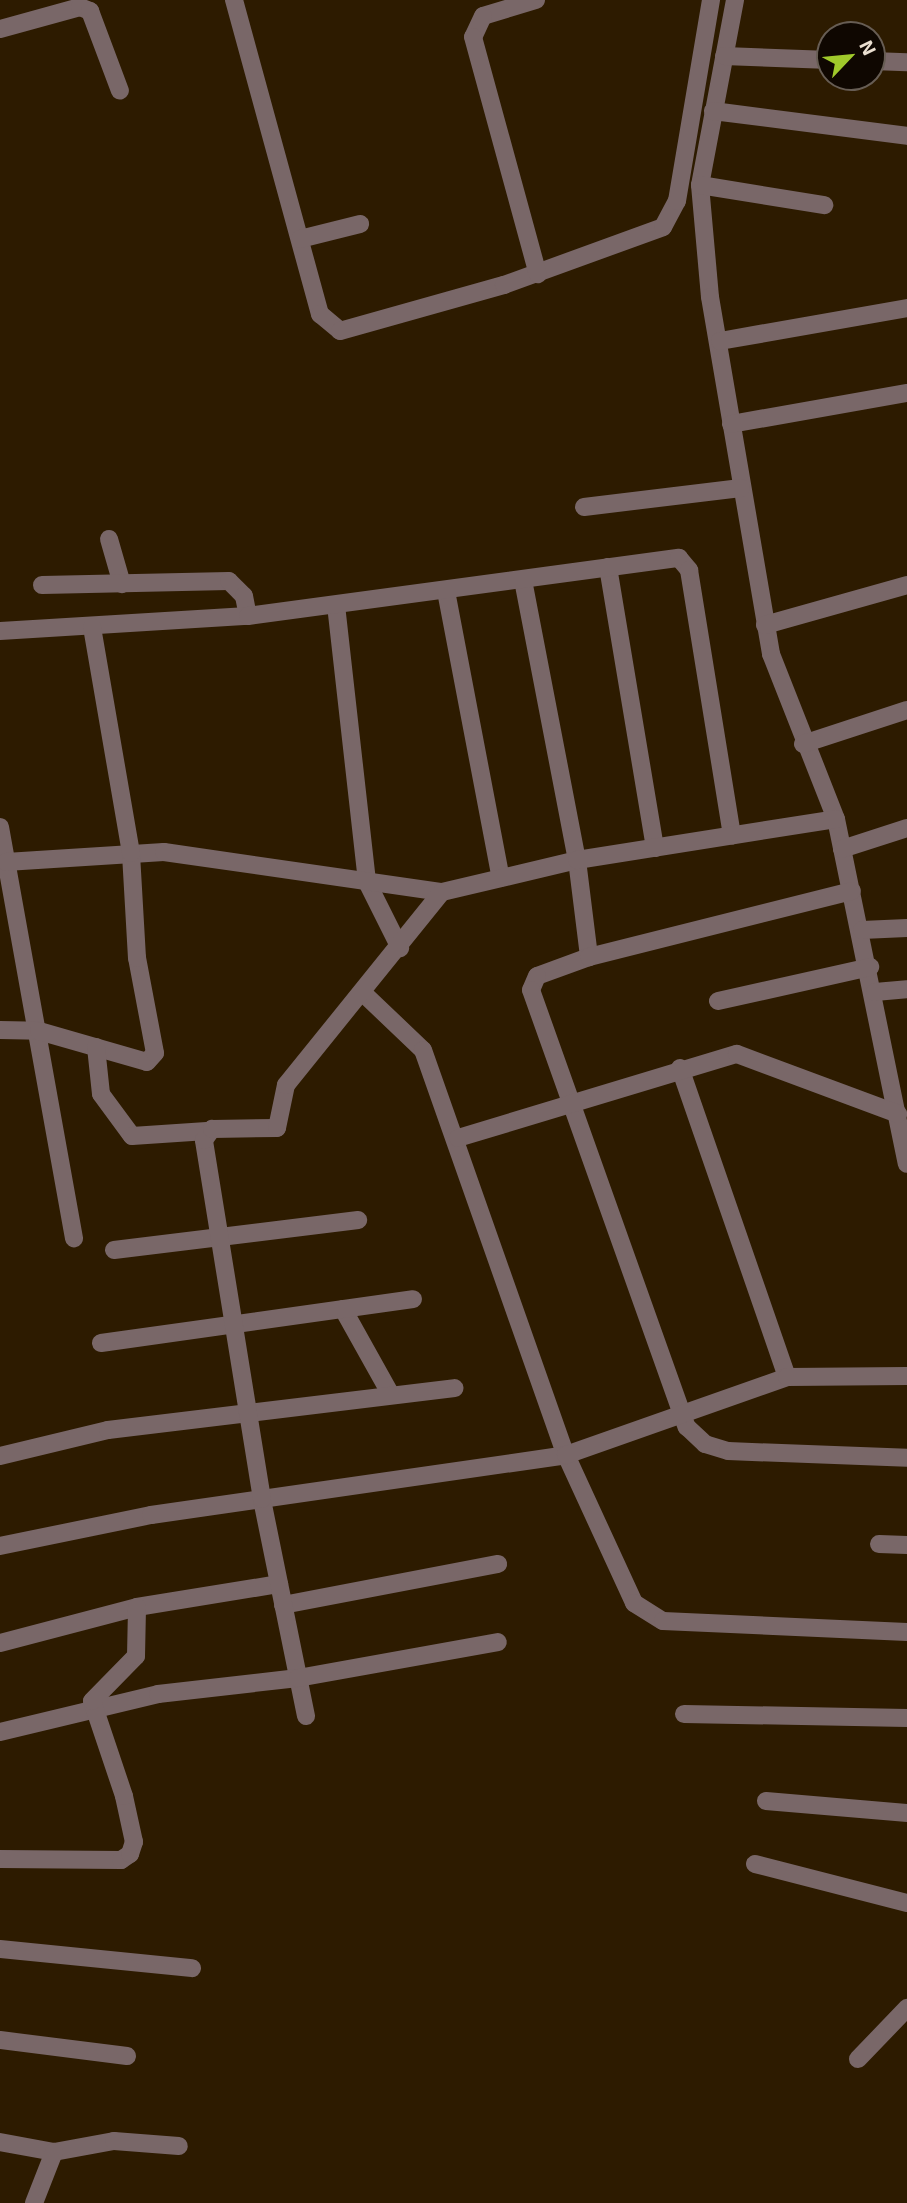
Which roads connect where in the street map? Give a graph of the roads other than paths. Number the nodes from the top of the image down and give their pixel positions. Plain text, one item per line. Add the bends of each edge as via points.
1 (234, 0) edge
2 (536, 0) edge
3 (711, 0) edge
4 (735, 0) edge
5 (0, 29) edge
6 (724, 56) junction
7 (816, 59) edge
8 (886, 61) edge
9 (907, 62) edge
10 (120, 91) dead end
11 (713, 111) junction
12 (907, 136) edge
13 (700, 185) junction
14 (824, 205) dead end
15 (360, 224) dead end
16 (300, 239) junction
17 (538, 274) junction
18 (907, 309) edge
19 (720, 341) junction
20 (907, 393) edge
21 (731, 424) junction
22 (741, 488) junction
23 (584, 507) dead end
24 (109, 539) dead end
25 (608, 567) junction
26 (523, 580) junction
27 (122, 584) junction
28 (42, 585) dead end
29 (907, 585) edge
30 (446, 591) junction
31 (336, 605) junction
32 (248, 616) junction
33 (765, 625) junction
34 (92, 627) junction
35 (0, 631) edge
36 (907, 710) edge
37 (803, 744) junction
38 (836, 820) junction
39 (0, 827) edge
40 (907, 828) edge
41 (732, 836) junction
42 (655, 848) junction
43 (842, 849) junction
44 (131, 853) junction
45 (578, 860) junction
46 (6, 862) junction
47 (501, 878) junction
48 (367, 882) junction
49 (852, 891) junction
50 (442, 892) junction
51 (907, 928) edge
52 (862, 930) junction
53 (400, 948) junction
54 (589, 957) junction
55 (870, 967) junction
56 (907, 989) edge
57 (362, 992) junction
58 (875, 992) junction
59 (718, 1001) dead end
60 (0, 1030) edge
61 (39, 1031) junction
62 (96, 1047) junction
63 (680, 1069) junction
64 (900, 1073) edge
65 (573, 1101) junction
66 (898, 1114) junction
67 (207, 1131) junction
68 (458, 1138) junction
69 (906, 1155) edge
70 (358, 1220) dead end
71 (74, 1238) dead end
72 (222, 1240) junction
73 (114, 1250) dead end
74 (413, 1299) dead end
75 (344, 1309) junction
76 (234, 1326) junction
77 (101, 1343) dead end
78 (907, 1376) edge
79 (787, 1377) junction
80 (454, 1388) dead end
81 (391, 1395) junction
82 (250, 1411) junction
83 (682, 1415) junction
84 (566, 1455) junction
85 (0, 1456) edge
86 (907, 1458) edge
87 (262, 1499) junction
88 (879, 1544) dead end
89 (907, 1545) edge
90 (0, 1546) edge
91 (498, 1564) dead end
92 (279, 1584) junction
93 (283, 1605) junction
94 (137, 1607) junction
95 (907, 1632) edge
96 (498, 1642) dead end
97 (0, 1643) edge
98 (298, 1678) junction
99 (92, 1710) junction
100 (684, 1714) dead end
101 (306, 1716) dead end
102 (907, 1718) edge
103 (0, 1732) edge
104 (766, 1801) dead end
105 (907, 1813) edge
106 (0, 1858) edge
107 (755, 1864) dead end
108 (907, 1903) edge
109 (0, 1949) edge
110 (192, 1968) dead end
111 (905, 2015) edge
112 (0, 2040) edge
113 (127, 2056) dead end
114 (859, 2059) dead end
115 (0, 2142) edge
116 (179, 2146) dead end
117 (54, 2152) junction
118 (34, 2203) edge

1 - 16 street
2 - 17 street via 483,16 473,37
3 - 17 street via 670,219 650,235
4 - 6 street
5 - 10 street via 80,7 90,10
6 - 7 street
6 - 11 street
8 - 9 street
11 - 12 street
11 - 13 street
13 - 14 street
13 - 19 street via 698,220
15 - 16 street
16 - 17 street via 320,314 340,331
18 - 19 street
19 - 21 street
20 - 21 street
21 - 22 street
22 - 23 street
22 - 33 street
24 - 27 street
25 - 26 street
25 - 41 street via 685,562
25 - 42 street
26 - 30 street
26 - 45 street
27 - 28 street
27 - 32 street via 229,581 244,596
29 - 33 street
30 - 31 street
30 - 47 street
31 - 32 street
31 - 48 street
32 - 34 street
33 - 37 street
34 - 35 street
34 - 44 street
36 - 37 street
37 - 38 street
38 - 41 street
38 - 43 street
39 - 46 street
40 - 43 street
41 - 42 street
42 - 45 street
43 - 49 street
44 - 46 street
44 - 48 street
44 - 62 street via 137,958 155,1053 147,1062
45 - 47 street
45 - 54 street
46 - 61 street
47 - 50 street
48 - 50 street
48 - 53 street
49 - 52 street
49 - 54 street
50 - 53 street
51 - 52 street
52 - 55 street
53 - 57 street
54 - 65 street via 537,976 531,990
55 - 58 street
55 - 59 street
56 - 58 street
57 - 67 street via 286,1085 276,1128
57 - 68 street via 423,1050
58 - 64 street
60 - 61 street
61 - 62 street
61 - 71 street
62 - 67 street via 101,1094 132,1136
63 - 65 street
63 - 66 street via 749,1054
63 - 79 street
64 - 66 street
65 - 68 street
65 - 83 street
66 - 69 street
67 - 72 street
68 - 84 street
70 - 72 street
72 - 73 street
72 - 76 street
74 - 75 street
75 - 76 street
75 - 81 street
76 - 77 street
76 - 82 street
78 - 79 street
79 - 83 street
80 - 81 street
81 - 82 street
82 - 85 street via 108,1430
82 - 87 street
83 - 84 street
83 - 86 street via 705,1444 727,1451
84 - 87 street
84 - 95 street via 634,1604 647,1617
87 - 90 street
87 - 92 street
88 - 89 street
91 - 93 street
92 - 93 street
92 - 94 street
93 - 98 street
94 - 97 street
94 - 99 street via 136,1656 94,1695
96 - 98 street
98 - 99 street via 172,1692
98 - 101 street
99 - 103 street
99 - 106 street via 124,1796 134,1842 130,1854 121,1860
100 - 102 street
104 - 105 street
107 - 108 street
109 - 110 street
111 - 114 street
112 - 113 street
115 - 117 street
116 - 117 street via 114,2141
117 - 118 street

